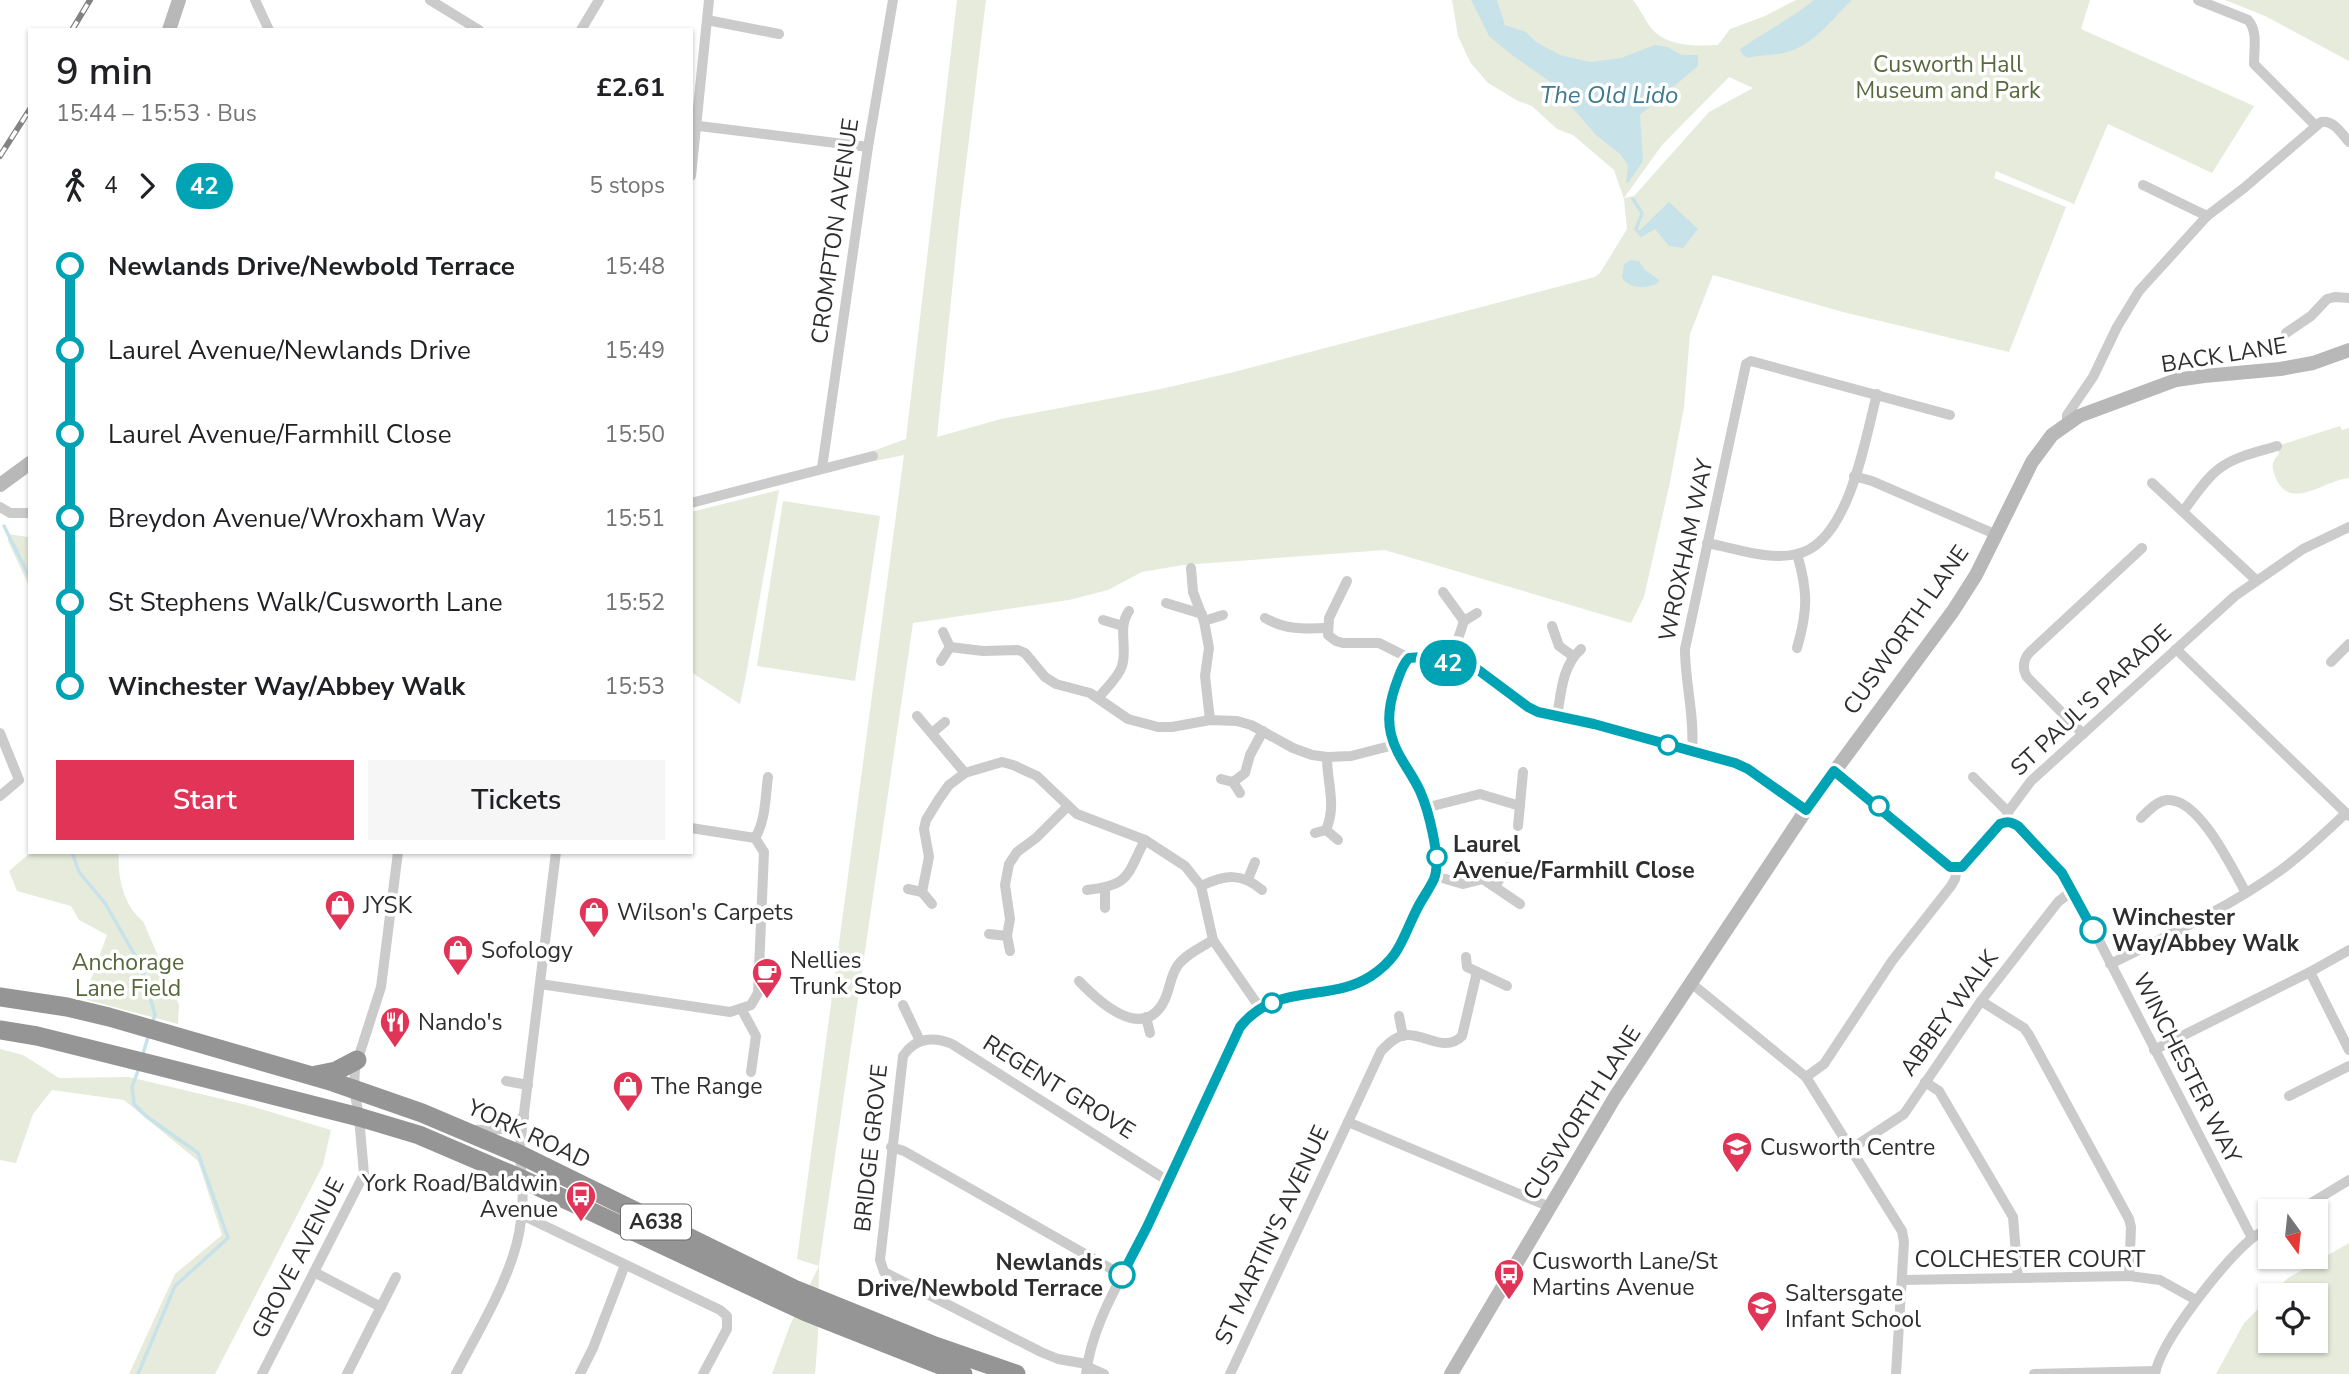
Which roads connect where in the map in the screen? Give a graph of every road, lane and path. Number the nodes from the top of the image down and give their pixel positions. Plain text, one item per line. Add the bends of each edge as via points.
1 (179, 0) edge
2 (255, 0) edge
3 (430, 0) edge
4 (456, 0) edge
5 (599, 0) edge
6 (709, 0) edge
7 (893, 0) edge
8 (2198, 0) edge
9 (449, 12) junction
10 (707, 20) junction
11 (170, 28) edge
12 (268, 28) edge
13 (475, 28) edge
14 (583, 28) edge
15 (779, 34) dead end
16 (694, 125) edge
17 (2315, 125) junction
18 (2349, 142) edge
19 (868, 147) junction
20 (2143, 185) dead end
21 (2207, 216) junction
22 (2349, 298) edge
23 (2286, 333) dead end
24 (2349, 350) edge
25 (1877, 394) junction
26 (1950, 415) dead end
27 (2067, 422) junction
28 (2277, 446) dead end
29 (873, 456) dead end
30 (28, 464) edge
31 (822, 468) junction
32 (1854, 476) junction
33 (2152, 483) dead end
34 (0, 485) edge
35 (693, 502) edge
36 (0, 507) edge
37 (2184, 510) junction
38 (28, 513) edge
39 (2349, 527) edge
40 (1997, 536) junction
41 (1707, 543) junction
42 (2142, 548) dead end
43 (1797, 554) junction
44 (1191, 568) dead end
45 (2256, 580) junction
46 (1347, 581) dead end
47 (1443, 592) dead end
48 (1166, 603) dead end
49 (1129, 611) dead end
50 (1477, 613) dead end
51 (1223, 615) dead end
52 (1203, 618) junction
53 (1265, 618) dead end
54 (1104, 620) dead end
55 (1464, 621) junction
56 (1123, 626) junction
57 (1552, 626) dead end
58 (1327, 628) junction
59 (943, 632) dead end
60 (2349, 644) edge
61 (950, 647) junction
62 (2176, 649) junction
63 (1797, 650) dead end
64 (1409, 658) junction
65 (941, 661) dead end
66 (2331, 662) dead end
67 (1450, 663) junction
68 (1099, 697) junction
69 (917, 716) dead end
70 (1557, 717) junction
71 (1210, 720) junction
72 (944, 722) dead end
73 (1262, 731) junction
74 (0, 733) edge
75 (932, 733) junction
76 (2083, 734) junction
77 (1394, 745) junction
78 (1692, 751) junction
79 (1327, 757) junction
80 (1834, 771) junction
81 (1523, 772) dead end
82 (965, 773) junction
83 (768, 777) dead end
84 (1973, 777) dead end
85 (1221, 779) dead end
86 (1233, 782) junction
87 (1240, 793) dead end
88 (0, 796) edge
89 (1520, 806) junction
90 (1067, 807) junction
91 (1425, 808) junction
92 (1806, 810) junction
93 (2348, 814) edge
94 (2007, 817) junction
95 (2139, 820) dead end
96 (1518, 826) dead end
97 (693, 828) edge
98 (755, 838) junction
99 (1145, 840) junction
100 (1338, 840) dead end
101 (398, 854) edge
102 (555, 854) edge
103 (1255, 862) dead end
104 (1507, 867) dead end
105 (1957, 869) junction
106 (1436, 876) junction
107 (1248, 879) junction
108 (1200, 886) junction
109 (1495, 886) junction
110 (1105, 888) junction
111 (908, 890) dead end
112 (1087, 890) dead end
113 (1262, 890) dead end
114 (2073, 890) junction
115 (922, 892) junction
116 (2246, 893) junction
117 (932, 904) dead end
118 (1520, 904) dead end
119 (1105, 908) dead end
120 (989, 934) dead end
121 (1007, 936) junction
122 (1213, 940) junction
123 (2349, 950) edge
124 (1010, 951) dead end
125 (1466, 957) dead end
126 (2110, 964) junction
127 (1477, 972) junction
128 (2310, 972) junction
129 (1079, 981) dead end
130 (1691, 983) junction
131 (540, 984) junction
132 (1507, 986) dead end
133 (0, 997) edge
134 (1981, 1001) junction
135 (903, 1005) dead end
136 (1261, 1008) junction
137 (742, 1010) junction
138 (1399, 1016) dead end
139 (1146, 1017) junction
140 (0, 1030) edge
141 (1150, 1033) dead end
142 (1403, 1036) junction
143 (922, 1040) junction
144 (2154, 1050) junction
145 (2349, 1050) edge
146 (357, 1060) junction
147 (2349, 1066) edge
148 (751, 1072) dead end
149 (311, 1076) junction
150 (1806, 1077) junction
151 (506, 1081) dead end
152 (1925, 1082) junction
153 (528, 1085) junction
154 (354, 1089) junction
155 (2287, 1098) dead end
156 (359, 1117) junction
157 (524, 1117) junction
158 (1348, 1122) junction
159 (464, 1130) junction
160 (891, 1147) junction
161 (1851, 1149) junction
162 (519, 1154) junction
163 (524, 1180) junction
164 (2349, 1180) edge
165 (1168, 1181) junction
166 (2318, 1199) edge
167 (1550, 1207) junction
168 (520, 1213) junction
169 (2258, 1235) edge
170 (2252, 1238) junction
171 (625, 1265) junction
172 (314, 1272) junction
173 (1122, 1275) junction
174 (2129, 1276) junction
175 (396, 1277) dead end
176 (2018, 1278) junction
177 (1902, 1280) junction
178 (793, 1297) junction
179 (2196, 1300) junction
180 (381, 1307) junction
181 (816, 1307) junction
182 (1086, 1368) edge
183 (2155, 1372) edge
184 (262, 1374) edge
185 (347, 1374) edge
186 (456, 1374) edge
187 (580, 1374) edge
188 (703, 1374) edge
189 (964, 1374) edge
190 (1016, 1374) edge
191 (1104, 1374) edge
192 (1230, 1374) edge
193 (1451, 1374) edge
194 (1896, 1374) edge
195 (2034, 1374) edge

1 - 11 street
2 - 12 street
3 - 9 street
4 - 9 street
5 - 14 street
6 - 10 street
7 - 19 street, CROMPTON AVENUE
8 - 17 street via 2252,23 2254,64
9 - 13 street
10 - 15 street
10 - 16 street
16 - 19 street
17 - 18 street via 2327,121
17 - 21 street, CUSWORTH LANE
19 - 31 street, CROMPTON AVENUE
20 - 21 street
21 - 27 street, CUSWORTH LANE via 2139,291
22 - 23 street via 2327,299
24 - 27 street, BACK LANE via 2280,369 2176,380
25 - 26 street
25 - 32 street
25 - 41 street, WROXHAM WAY via 1752,361 1746,364
27 - 40 street, CUSWORTH LANE via 2032,462
28 - 37 street via 2223,466
29 - 31 street
30 - 34 street
31 - 35 street
32 - 40 street
32 - 43 street via 1832,531 1810,550
33 - 37 street
36 - 38 street via 10,513
37 - 45 street
39 - 45 street, ST PAUL'S PARADE via 2303,549
40 - 80 street, CUSWORTH LANE via 1953,611
41 - 43 street via 1774,556
41 - 78 street, WROXHAM WAY via 1685,649
42 - 76 street via 2030,652 2025,662 2027,677
43 - 63 street via 1807,594
44 - 52 street
45 - 62 street, ST PAUL'S PARADE
46 - 58 street
47 - 55 street
48 - 52 street
49 - 56 street
50 - 55 street
51 - 52 street
52 - 71 street via 1209,648 1205,676
53 - 58 street via 1291,628
54 - 56 street
55 - 67 street
56 - 68 street via 1123,664
57 - 70 street via 1559,646 1577,652 1564,678
58 - 64 street via 1336,641 1379,643
59 - 61 street
60 - 66 street
61 - 65 street
61 - 68 street via 1018,650 1056,684
62 - 76 street, ST PAUL'S PARADE
62 - 93 street
64 - 67 street
64 - 77 street via 1391,702
67 - 70 street via 1477,669 1528,707
68 - 71 street via 1128,719 1158,727
69 - 75 street
70 - 78 street
71 - 73 street via 1237,721
72 - 75 street
73 - 79 street via 1293,748
73 - 86 street via 1245,773
74 - 88 street via 19,780
75 - 82 street
76 - 94 street, ST PAUL'S PARADE via 2031,781
77 - 79 street via 1351,757
77 - 91 street
78 - 92 street via 1748,769
79 - 100 street via 1333,810 1321,832
80 - 92 street, CUSWORTH LANE
80 - 105 street via 1945,865
81 - 89 street
82 - 90 street via 1002,762 1013,765 1037,776
82 - 115 street via 949,785 926,820 929,857
83 - 98 street via 764,814
84 - 94 street, WINCHESTER WAY
85 - 86 street
86 - 87 street
89 - 91 street via 1480,794
89 - 96 street
90 - 99 street
90 - 121 street via 1012,857 1005,885 1010,912
91 - 106 street via 1437,854
92 - 130 street, CUSWORTH LANE
93 - 116 street
94 - 105 street, ST PAUL'S PARADE via 1966,865
94 - 114 street, WINCHESTER WAY
95 - 116 street via 2168,800 2189,808 2215,840
97 - 98 street
98 - 137 street via 765,863 758,993
99 - 108 street via 1180,861
99 - 110 street via 1124,879
101 - 146 street, GROVE AVENUE via 381,987
102 - 131 street
103 - 107 street
104 - 109 street
105 - 150 street, ST PAUL'S PARADE via 1955,879 1892,961 1824,1064
106 - 109 street via 1463,884 1483,879
106 - 136 street via 1404,941 1371,976
107 - 108 street via 1220,878
107 - 113 street
108 - 122 street
109 - 118 street
110 - 112 street
110 - 119 street
111 - 115 street
114 - 126 street, WINCHESTER WAY
114 - 134 street, ABBEY WALK via 2058,902
115 - 117 street
116 - 126 street
120 - 121 street
121 - 124 street
122 - 136 street
122 - 139 street via 1181,962 1164,1002
123 - 128 street
125 - 127 street via 1467,967
126 - 144 street, WINCHESTER WAY
127 - 132 street
127 - 142 street via 1465,1031 1458,1041
128 - 144 street
128 - 145 street
129 - 139 street via 1111,1010 1128,1017
130 - 150 street
130 - 167 street, CUSWORTH LANE via 1615,1097
131 - 137 street via 730,1012
131 - 153 street
133 - 149 highway, YORK ROAD / A638 via 109,1017
134 - 152 street, ABBEY WALK
134 - 174 street via 2029,1035 2129,1219
135 - 143 street
136 - 165 street via 1240,1027
137 - 148 street via 756,1036
138 - 142 street
139 - 141 street
140 - 156 highway, YORK ROAD / A638
142 - 158 street via 1381,1051
143 - 160 street, BRIDGE GROVE via 903,1056
143 - 165 street, REGENT GROVE via 934,1038 952,1044
144 - 170 street, WINCHESTER WAY
146 - 149 highway
146 - 154 street, GROVE AVENUE
147 - 155 street
149 - 154 highway, YORK ROAD / A638
150 - 161 street
151 - 153 street
152 - 161 street, ABBEY WALK via 1904,1114
152 - 176 street via 1939,1091 2013,1217
153 - 157 street
154 - 156 street, GROVE AVENUE
154 - 159 highway, YORK ROAD / A638
156 - 163 highway, YORK ROAD / A638 via 419,1135
156 - 172 street, GROVE AVENUE via 363,1174
157 - 159 street via 502,1129
157 - 162 street
158 - 167 street, ST MARTIN'S AVENUE
158 - 192 street, ST MARTIN'S AVENUE
159 - 162 highway, YORK ROAD / A638
160 - 173 street
160 - 182 street, BRIDGE GROVE via 880,1259 884,1272 1041,1352
161 - 177 street via 1902,1231
162 - 163 street
162 - 178 highway, YORK ROAD / A638
163 - 168 street
163 - 178 highway, YORK ROAD / A638
164 - 166 street
165 - 173 street
167 - 193 street, CUSWORTH LANE
168 - 171 street
168 - 186 street via 513,1256
169 - 170 street
170 - 179 street
171 - 187 street
171 - 188 street via 727,1317 727,1329
172 - 180 street
172 - 184 street, GROVE AVENUE
173 - 182 street via 1096,1332
174 - 176 street, COLCHESTER COURT
174 - 179 street, COLCHESTER COURT via 2160,1280
175 - 180 street
176 - 177 street, COLCHESTER COURT
177 - 194 street
178 - 181 highway, YORK ROAD / A638
179 - 183 street
180 - 185 street
181 - 189 highway, YORK ROAD / A638
181 - 190 highway, YORK ROAD / A638
182 - 191 street
183 - 195 street

